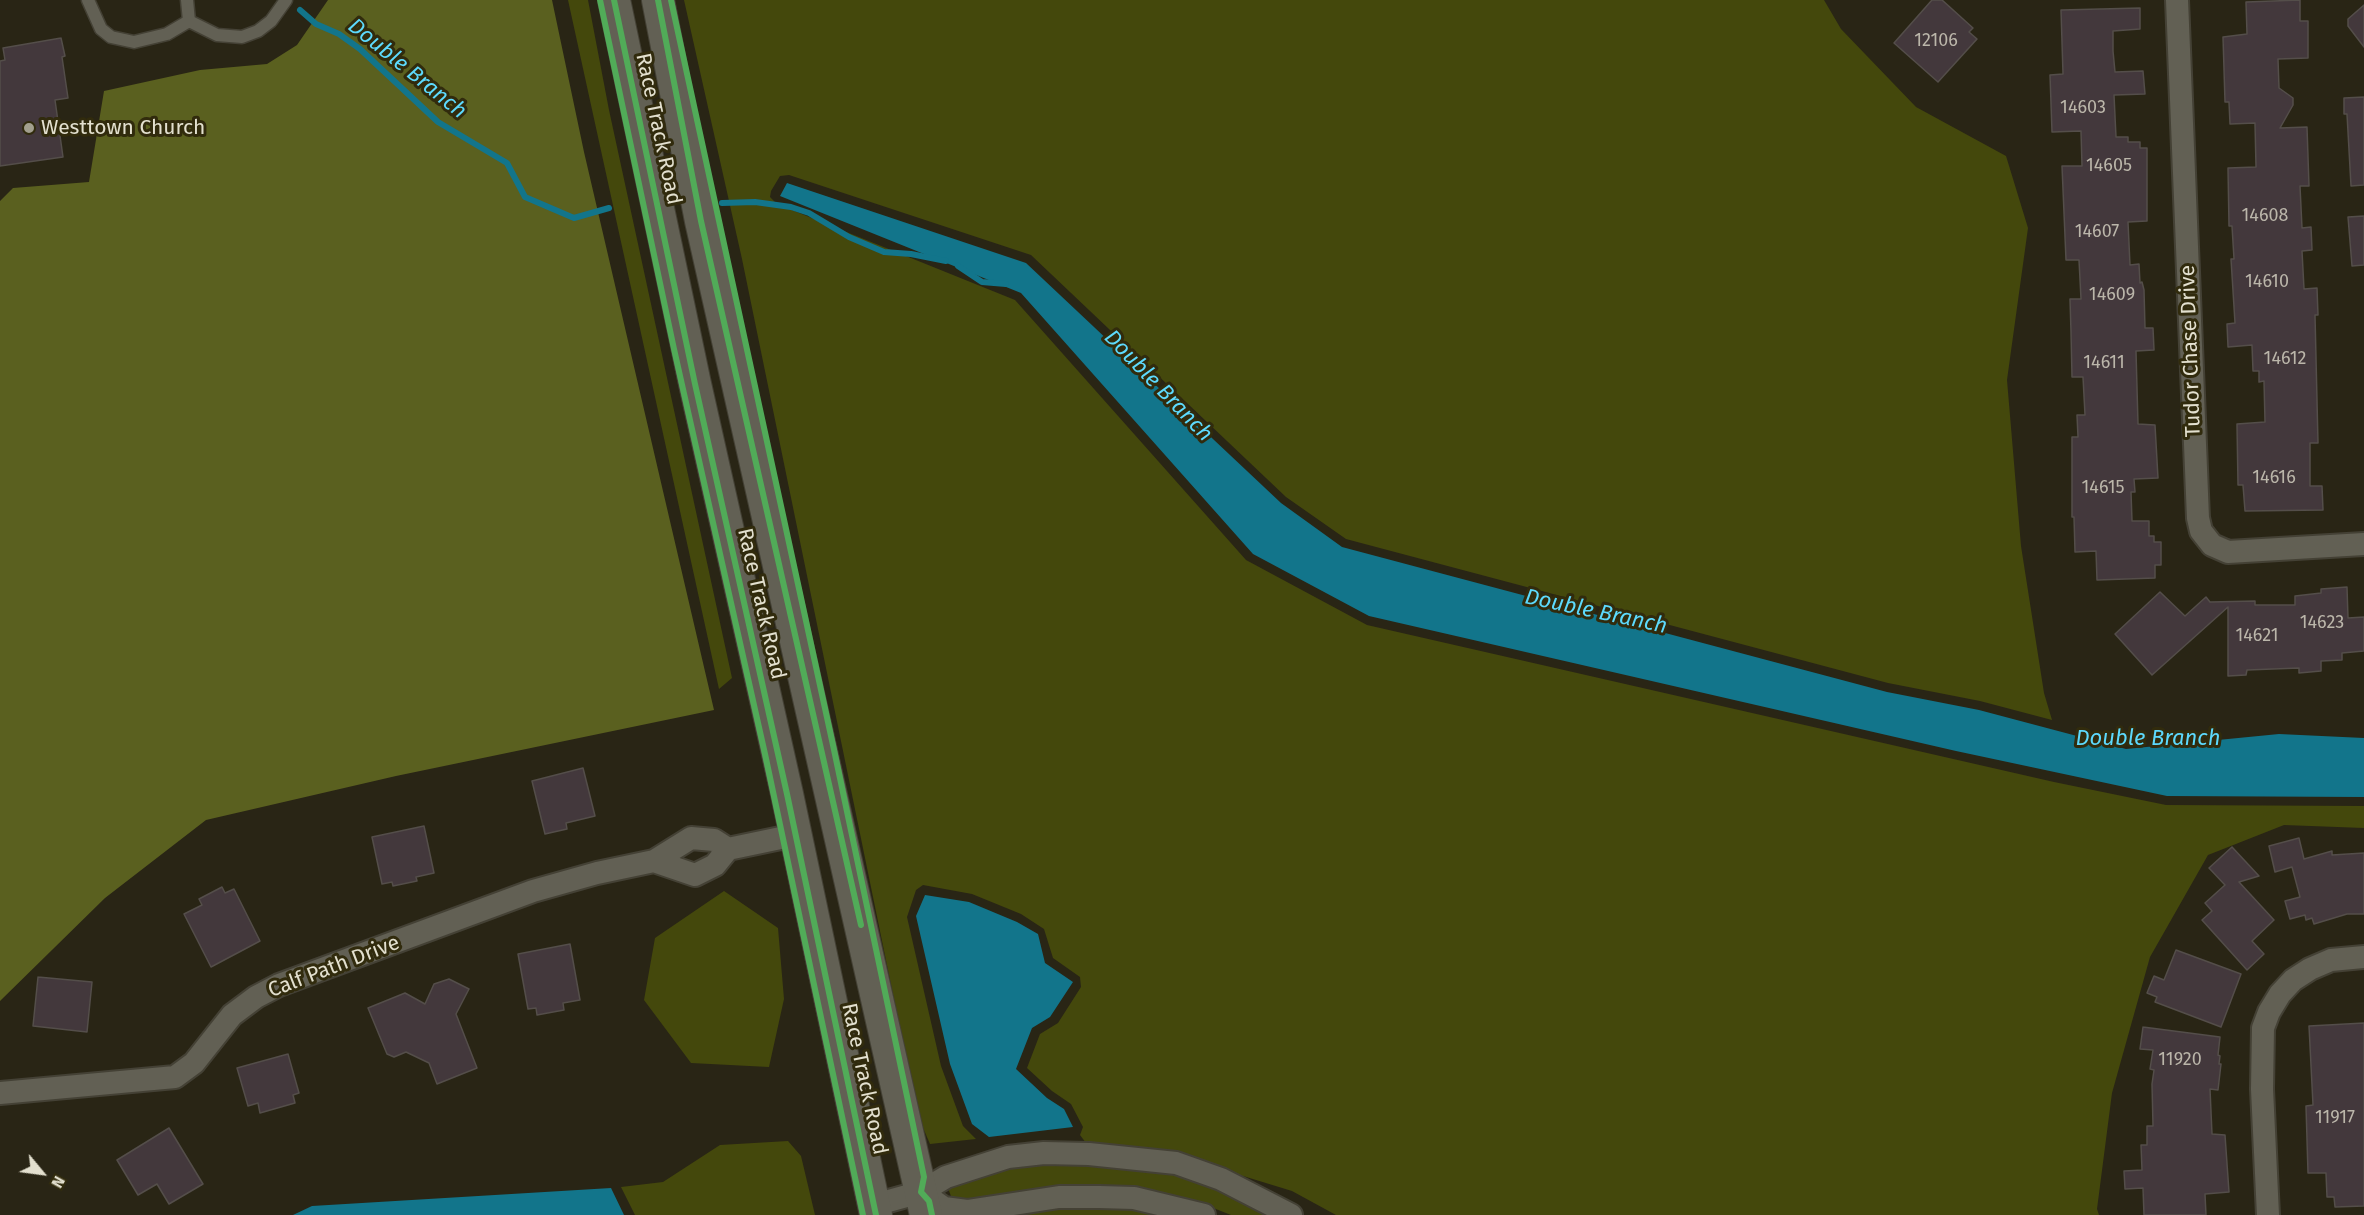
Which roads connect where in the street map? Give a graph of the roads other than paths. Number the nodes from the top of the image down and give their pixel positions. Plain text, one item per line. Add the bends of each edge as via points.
1 (88, 0) edge
2 (187, 0) edge
3 (286, 0) edge
4 (614, 0) edge
5 (658, 0) edge
6 (2177, 0) edge
7 (189, 21) junction
8 (736, 375) junction
9 (695, 384) junction
10 (2364, 544) edge
11 (795, 834) junction
12 (728, 849) junction
13 (654, 861) junction
14 (2364, 957) edge
15 (0, 1093) edge
16 (923, 1203) edge
17 (875, 1210) edge
18 (1204, 1215) edge
19 (1291, 1215) edge
20 (2268, 1215) edge

1 - 7 lane via 101,29 111,38 134,42 167,34
2 - 7 lane
3 - 7 lane via 271,21 242,37 217,35
4 - 9 main road, Race Track Road
5 - 8 main road, Race Track Road
6 - 10 street, Tudor Chase Drive via 2201,531 2212,545 2228,552
8 - 9 main road
8 - 16 main road, Race Track Road
9 - 11 main road, Race Track Road
11 - 12 street
11 - 17 main road, Race Track Road
12 - 13 street, Calf Path Drive via 714,840 691,838
12 - 13 street via 715,865 695,875
13 - 15 street, Calf Path Drive via 532,891 279,985 232,1015 194,1063 175,1077
14 - 20 street via 2331,960 2293,980 2280,994 2263,1028
16 - 17 street
16 - 18 street via 967,1211 1049,1198 1134,1198
16 - 19 street via 946,1177 1008,1157 1089,1154 1176,1163 1221,1179

